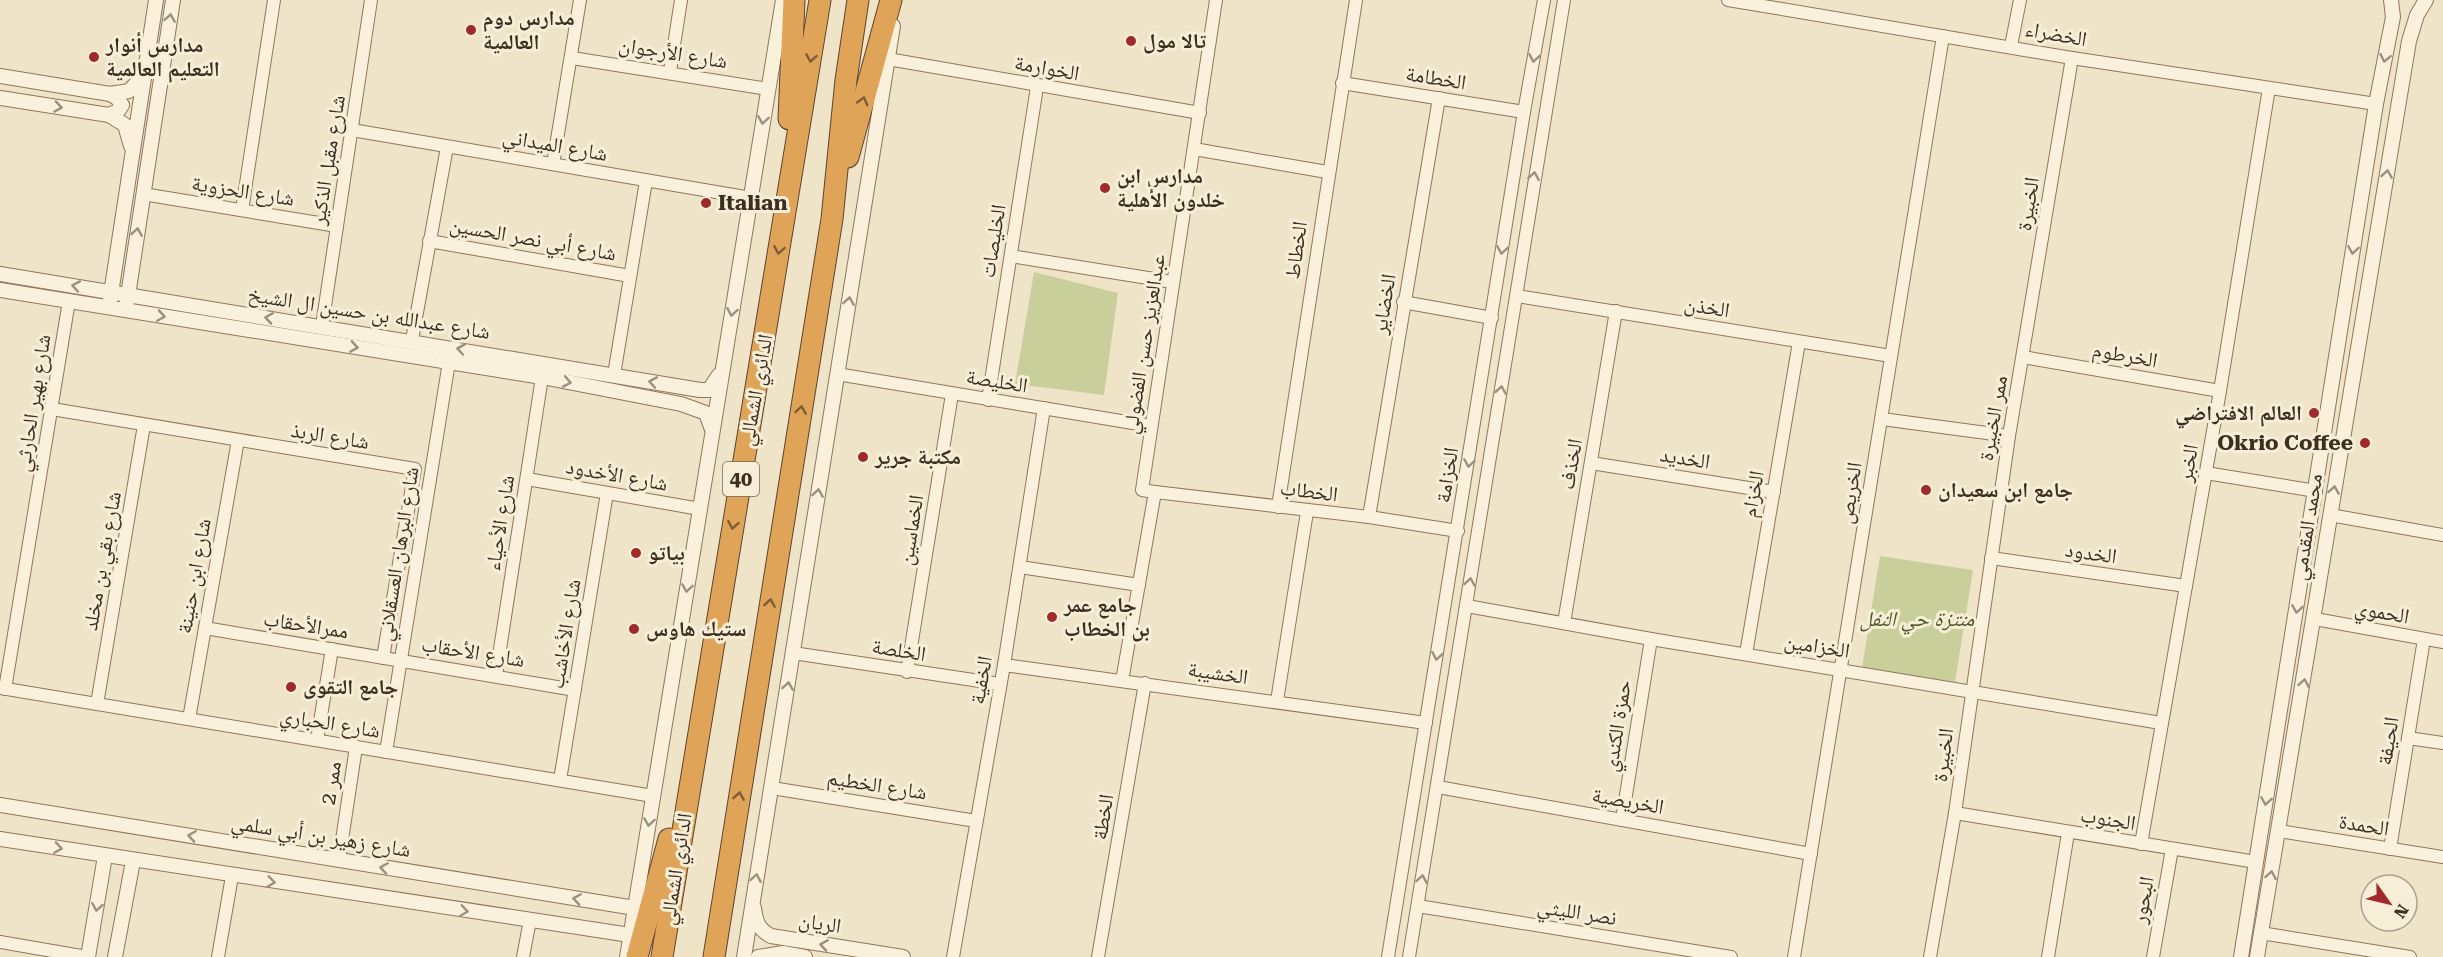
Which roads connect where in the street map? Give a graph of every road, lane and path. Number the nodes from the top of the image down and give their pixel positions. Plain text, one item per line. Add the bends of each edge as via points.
1 (156, 0) edge
2 (173, 0) edge
3 (274, 0) edge
4 (372, 0) edge
5 (580, 0) edge
6 (681, 0) edge
7 (783, 0) edge
8 (794, 0) edge
9 (820, 0) edge
10 (858, 0) edge
11 (891, 0) edge
12 (897, 0) edge
13 (1216, 0) edge
14 (1356, 0) edge
15 (1544, 0) edge
16 (1564, 0) edge
17 (1728, 0) edge
18 (2020, 0) edge
19 (2391, 0) edge
20 (2426, 0) edge
21 (1752, 2) edge
22 (2390, 35) junction
23 (1943, 36) junction
24 (2409, 41) junction
25 (2011, 46) junction
26 (572, 57) junction
27 (2073, 58) junction
28 (888, 59) junction
29 (670, 71) junction
30 (144, 75) junction
31 (0, 76) edge
32 (1342, 83) junction
33 (1037, 87) junction
34 (2269, 88) junction
35 (768, 89) junction
36 (110, 94) junction
37 (0, 98) edge
38 (1440, 98) junction
39 (2376, 104) junction
40 (1524, 112) junction
41 (1200, 113) junction
42 (109, 116) junction
43 (352, 130) junction
44 (447, 147) junction
45 (132, 148) junction
46 (1194, 149) junction
47 (553, 164) junction
48 (1327, 172) junction
49 (646, 181) junction
50 (143, 194) junction
51 (751, 198) junction
52 (242, 210) junction
53 (785, 213) junction
54 (832, 219) junction
55 (337, 226) junction
56 (429, 241) junction
57 (1011, 256) junction
58 (0, 274) edge
59 (630, 276) junction
60 (1173, 282) junction
61 (0, 290) edge
62 (111, 292) junction
63 (127, 295) junction
64 (1517, 296) junction
65 (69, 301) junction
66 (1403, 302) junction
67 (110, 308) junction
68 (127, 311) junction
69 (1616, 311) junction
70 (1492, 318) junction
71 (322, 326) junction
72 (412, 340) junction
73 (1799, 342) junction
74 (1891, 356) junction
75 (2023, 357) junction
76 (448, 362) junction
77 (722, 370) junction
78 (837, 374) junction
79 (614, 375) junction
80 (542, 377) junction
81 (686, 388) junction
82 (2220, 391) junction
83 (952, 394) junction
84 (988, 400) junction
85 (681, 404) junction
86 (1044, 408) junction
87 (52, 409) junction
88 (1882, 419) junction
89 (144, 424) junction
90 (1151, 426) junction
91 (1474, 428) junction
92 (1494, 432) junction
93 (712, 434) junction
94 (2009, 436) junction
95 (238, 440) junction
96 (1591, 463) junction
97 (2206, 473) junction
98 (527, 479) junction
99 (2316, 491) junction
100 (1155, 492) junction
101 (1774, 492) junction
102 (607, 494) junction
103 (1278, 507) junction
104 (700, 509) junction
105 (1307, 512) junction
106 (2330, 515) junction
107 (1369, 518) junction
108 (1458, 531) junction
109 (2443, 535) edge
110 (2309, 536) junction
111 (2326, 539) junction
112 (1991, 558) junction
113 (1020, 567) junction
114 (1139, 585) junction
115 (2186, 586) junction
116 (1467, 606) junction
117 (2315, 619) junction
118 (1564, 623) junction
119 (205, 628) junction
120 (1651, 639) junction
121 (2424, 639) junction
122 (2443, 642) edge
123 (332, 649) junction
124 (793, 653) junction
125 (1746, 654) junction
126 (383, 658) junction
127 (400, 660) junction
128 (1004, 665) junction
129 (1841, 669) junction
130 (907, 672) junction
131 (496, 675) junction
132 (1122, 681) junction
133 (1145, 683) junction
134 (1000, 684) junction
135 (3, 689) edge
136 (575, 690) junction
137 (1971, 692) junction
138 (1277, 701) junction
139 (97, 704) junction
140 (189, 719) junction
141 (1426, 723) junction
142 (2161, 723) junction
143 (698, 734) junction
144 (2408, 738) junction
145 (317, 740) junction
146 (2443, 743) edge
147 (356, 747) junction
148 (386, 752) junction
149 (560, 780) junction
150 (1438, 787) junction
151 (772, 788) junction
152 (653, 796) junction
153 (0, 805) edge
154 (1955, 813) junction
155 (976, 820) junction
156 (1622, 820) junction
157 (2279, 831) junction
158 (2068, 832) junction
159 (0, 839) edge
160 (2141, 844) junction
161 (2172, 849) junction
162 (2390, 849) junction
163 (1811, 854) junction
164 (105, 856) junction
165 (2443, 857) edge
166 (339, 860) junction
167 (133, 861) junction
168 (2256, 862) junction
169 (728, 870) junction
170 (232, 876) junction
171 (752, 902) junction
172 (1418, 906) junction
173 (634, 908) junction
174 (530, 920) junction
175 (2261, 933) junction
176 (630, 935) junction
177 (776, 937) junction
178 (0, 942) edge
179 (27, 952) edge
180 (773, 954) junction
181 (2383, 955) edge
182 (88, 957) edge
183 (115, 957) edge
184 (218, 957) edge
185 (523, 957) edge
186 (627, 957) edge
187 (637, 957) edge
188 (662, 957) edge
189 (714, 957) edge
190 (722, 957) edge
191 (744, 957) edge
192 (758, 957) edge
193 (805, 957) edge
194 (903, 957) edge
195 (953, 957) edge
196 (1098, 957) edge
197 (1388, 957) edge
198 (1409, 957) edge
199 (1731, 957) edge
200 (1794, 957) edge
201 (1930, 957) edge
202 (2048, 957) edge
203 (2153, 957) edge
204 (2241, 957) edge
205 (2257, 957) edge
206 (2410, 957) edge

1 - 30 street
50 -> 2 street
3 - 52 street
4 - 43 street, شارع مقبل الذكير
5 - 26 street
6 - 29 street
7 - 35 street, الدائري الشمالي
8 - 53 highway
9 -> 53 highway, الدائري الشمالي / 40
10 - 54 highway, 40
54 -> 11 highway
12 - 28 street
13 - 41 street, عبدالعزيز حسن الفضولي
14 - 32 street, الخطاط
15 -> 40 street, الخزامة
64 -> 16 street, الخزامة
17 - 21 street, الخضراء
18 - 25 street
19 - 22 street, محمد المقدمي
20 - 24 street, محمد المقدمي
21 - 23 street, الخضراء
22 - 24 street
22 -> 39 street, محمد المقدمي
23 - 25 street, الخضراء
23 - 74 street, الخريص
106 -> 24 street, محمد المقدمي
25 - 27 street, الخضراء
26 - 29 street, شارع الأرجوان
26 - 47 street
27 - 34 street, الخضراء
27 - 75 street, الخبيرة
28 - 33 street, الخوارمة
78 -> 28 street
29 - 35 street, شارع الأرجوان
30 - 36 street via 129,91
30 - 45 street
31 - 36 street
32 - 38 street, الخطامة
32 - 48 street, الخطاط
33 - 41 street, الخوارمة
33 - 57 street, الخليصات
34 - 39 street, الخضراء
34 - 82 street, الخبر
35 -> 51 street, الدائري الشمالي
36 - 42 street via 122,105
37 -> 42 street
38 - 40 street, الخطامة
38 - 66 street, الخضاير
39 -> 99 street, محمد المقدمي
40 -> 70 street, الخزامة
41 - 46 street, عبدالعزيز حسن الفضولي
42 - 45 street via 125,125
43 - 44 street, شارع الميداني
43 - 55 street, شارع مقبل الذكير
44 - 47 street, شارع الميداني
44 - 56 street
45 - 62 street
46 - 48 street
46 - 60 street, عبدالعزيز حسن الفضولي
47 - 49 street, شارع الميداني
48 - 103 street, الخطاط
49 - 51 street, شارع الميداني
49 - 59 street
50 - 52 street, شارع الحزوية
63 -> 50 street
51 -> 77 street, الدائري الشمالي
52 - 55 street, شارع الحزوية
53 -> 143 highway, الدائري الشمالي / 40
169 -> 54 highway, 40
55 - 71 street, شارع مقبل الذكير
56 - 59 street, شارع أبي نصر الحسين
56 - 72 street
57 - 60 street
57 - 84 street, الخليصات
62 -> 58 street, شارع عبدالله بن حسين ال الشيخ
59 - 79 street
60 - 90 street, عبدالعزيز حسن الفضولي
61 - 65 street, شارع عبدالله بن حسين ال الشيخ
62 - 63 street, شارع عبدالله بن حسين ال الشيخ
62 - 67 street
63 - 68 street
71 -> 63 street, شارع عبدالله بن حسين ال الشيخ
64 - 69 street, الخذن
92 -> 64 street, الخزامة
65 - 67 street, شارع عبدالله بن حسين ال الشيخ
65 - 87 street, شارع بهير الحارثي
66 - 70 street
66 - 107 street, الخضاير
67 - 68 street, شارع عبدالله بن حسين ال الشيخ
68 -> 76 street, شارع عبدالله بن حسين ال الشيخ
69 - 73 street, الخذن
69 - 96 street, الخذف
70 - 91 street, الخزامة
71 - 72 street, شارع عبدالله بن حسين ال الشيخ
79 -> 72 street, شارع عبدالله بن حسين ال الشيخ
73 - 74 street, الخذن
73 - 101 street, الخزام
74 - 88 street, الخريص
75 - 82 street, الخرطوم
75 - 94 street, ممر الخبيرة
76 - 80 street, شارع عبدالله بن حسين ال الشيخ
76 - 127 street, شارع البرهان العسقلاني
77 - 81 street, شارع عبدالله بن حسين ال الشيخ via 709,390
77 - 93 street, الدائري الشمالي
78 - 83 street, الخليصة
124 -> 78 street
81 -> 79 street, شارع عبدالله بن حسين ال الشيخ
80 -> 85 street, شارع عبدالله بن حسين ال الشيخ
80 - 98 street, شارع الأحياء
81 - 85 street via 695,397 690,404
82 - 97 street, الخبر
83 - 84 street, الخليصة
83 - 130 street, الخماسين
84 - 86 street, الخليصة
85 - 93 street, شارع عبدالله بن حسين ال الشيخ via 706,413
86 - 90 street, الخليصة
86 - 113 street, الخفية
87 - 89 street, شارع الربذ
87 - 135 street, شارع بهير الحارثي
88 - 94 street
88 - 129 street, الخريص
89 - 95 street, شارع الربذ
89 - 139 street, شارع بقي بن مخلد
90 - 100 street, عبدالعزيز حسن الفضولي via 1142,490
91 - 92 street
91 -> 108 street, الخزامة
116 -> 92 street, الخزامة
93 - 104 street, الدائري الشمالي
94 - 112 street, ممر الخبيرة
95 - 119 street, شارع ابن حنينة
95 - 126 street, شارع الربذ via 415,469
96 - 101 street, الخديد
96 - 118 street, الخذف
97 - 99 street
97 - 115 street, الخبر
98 - 102 street, شارع الأخدود
98 - 131 street, شارع الأحياء
99 - 110 street, محمد المقدمي
100 - 103 street, الخطاب
100 - 114 street
101 - 125 street, الخزام
102 - 104 street, شارع الأخدود
102 - 136 street, شارع الأخاشب
103 - 105 street, الخطاب
104 -> 152 street, الدائري الشمالي
105 - 107 street, الخطاب
105 - 138 street
106 - 109 street
106 - 111 street, محمد المقدمي
107 - 108 street, الخطاب
108 -> 141 street, الخزامة
110 - 111 street
110 -> 168 street, محمد المقدمي
111 - 117 street, محمد المقدمي
112 - 115 street, الخدود
112 - 137 street, الخبيرة
113 - 114 street
113 - 128 street, الخفية
114 - 132 street
115 - 142 street, الخبر
116 - 118 street, الخزامين
116 - 150 street, الخزامة
117 - 121 street, الحموي
157 -> 117 street, محمد المقدمي
118 - 120 street, الخزامين
119 - 123 street, ممرالأحقاب
119 - 140 street, شارع ابن حنينة
120 - 125 street, الخزامين
120 - 156 street, حمزة الكندي
121 - 122 street, الحموي
121 - 144 street, الحيفة
123 - 126 street, ممرالأحقاب
123 - 145 street
124 - 130 street, الخلصة
151 -> 124 street
125 - 129 street, الخزامين
126 - 127 street, ممرالأحقاب
127 - 131 street, شارع الأحقاب
127 - 148 street, شارع البرهان العسقلاني
128 - 132 street, الخشيبة
128 - 134 street, الخفية
129 - 137 street, الخزامين
129 - 163 street, الخريص
130 - 134 street, الخلصة
131 - 136 street, شارع الأحقاب
132 - 133 street, الخشيبة
133 - 138 street, الخشيبة
133 - 196 street, الخطة
134 - 155 street, الخفية
135 - 139 street, شارع الحباري
136 - 149 street, شارع الأخاشب
137 - 142 street, الخزامين
137 - 154 street, الخبيرة
138 - 141 street, الخشيبة
139 - 140 street, شارع الحباري
140 - 145 street, شارع الحباري
141 - 197 street, الخزامة
142 - 160 street, الخبر
143 - 187 highway
143 - 188 highway, الدائري الشمالي / 40
144 - 146 street
144 - 162 street, الحيفة
145 - 147 street, شارع الحباري
147 - 148 street, شارع الحباري
147 - 166 street, ممر 2
148 - 149 street, شارع الحباري
149 - 152 street, شارع الحباري
150 - 156 street, الخريصية
172 -> 150 street, الخزامة
151 - 155 street, شارع الخطيم
171 -> 151 street
152 -> 173 street, الدائري الشمالي
166 -> 153 street, شارع زهير بن أبي سلمي
154 - 158 street, الجنوب
154 - 201 street, الخبيرة
155 - 195 street, الخفية
156 - 163 street, الخريصية
157 - 162 street, الحمدة
175 -> 157 street, محمد المقدمي
158 - 160 street, الجنوب
158 - 202 street
159 -> 164 street
160 - 161 street, الجنوب
161 - 168 street, الجنوب
161 - 203 street, البحور
162 - 165 street, الحمدة
163 - 200 street, الخريص
164 - 167 street
164 -> 182 street
173 -> 166 street, شارع زهير بن أبي سلمي
167 - 170 street
167 - 183 street
168 - 204 street, محمد المقدمي
169 - 189 highway, 40
169 - 190 highway
170 -> 174 street
170 - 184 street
171 - 177 street, الريان via 757,924 763,932
171 - 191 street
172 - 198 street, الخزامة
172 - 199 street, نصر الليثي
173 - 176 street, الدائري الشمالي
174 - 176 street
174 - 185 street
175 - 181 street
175 - 205 street, محمد المقدمي
176 - 186 street, الدائري الشمالي
177 - 180 street
194 -> 177 street, الريان
178 - 179 street
179 - 182 street
180 - 192 street, الريان
180 - 193 street, الريان
181 - 206 street

